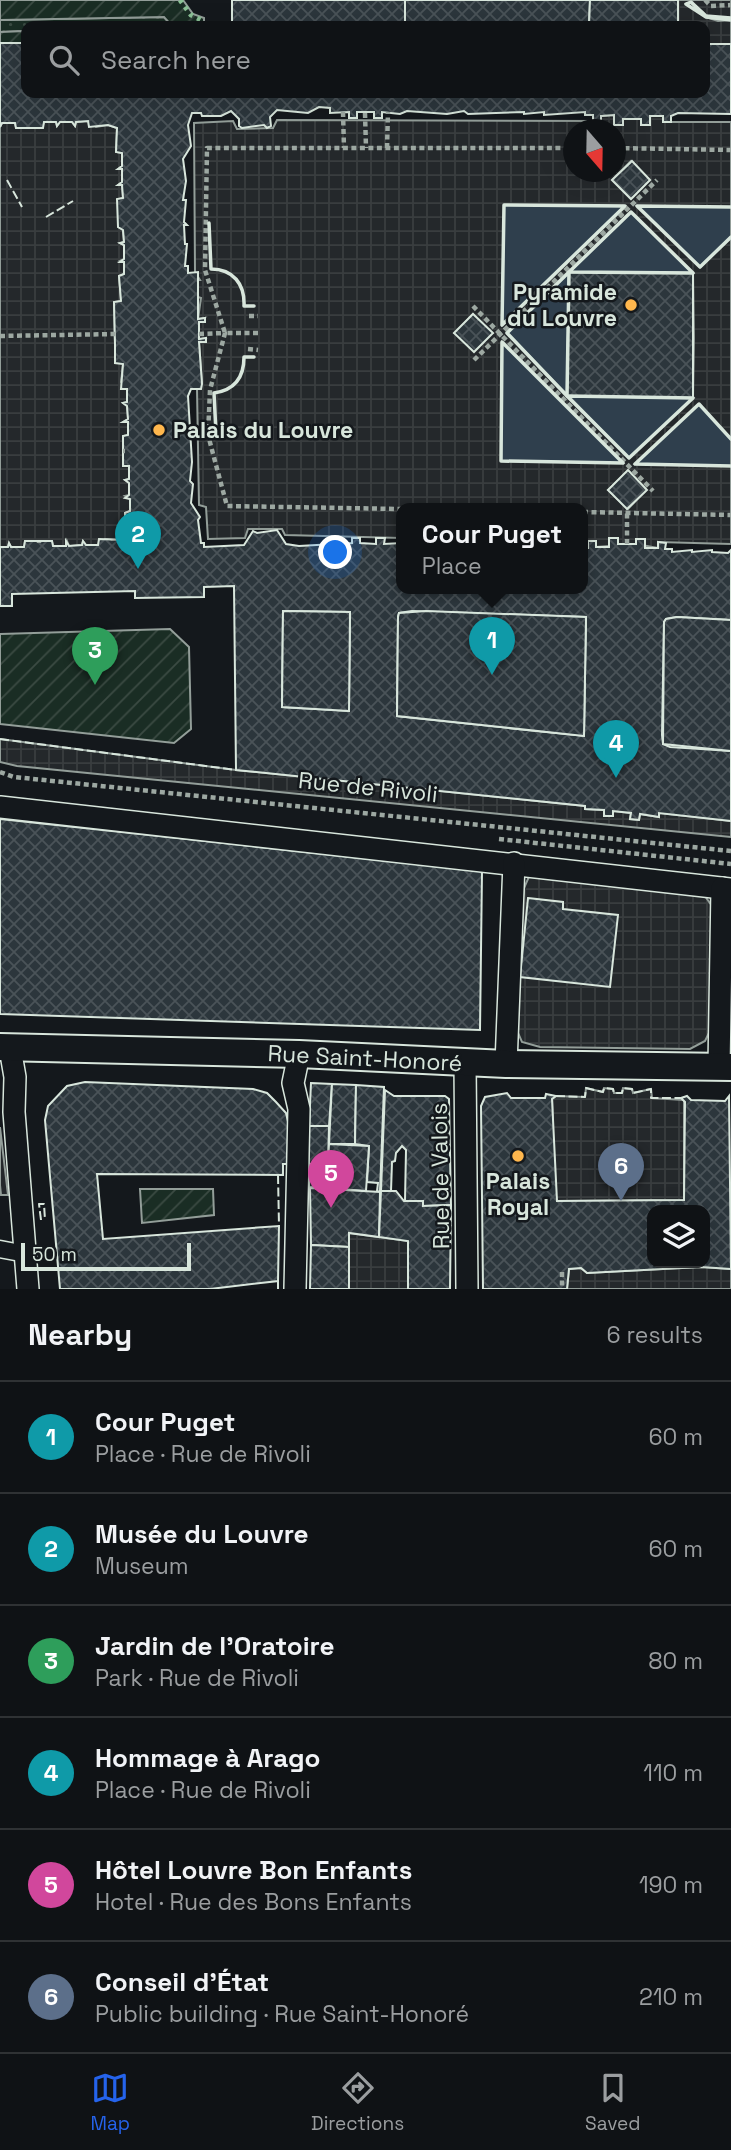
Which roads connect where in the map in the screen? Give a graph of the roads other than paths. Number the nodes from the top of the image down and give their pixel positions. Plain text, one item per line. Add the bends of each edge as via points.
1 (0, 807) edge
2 (514, 863) junction
3 (727, 888) edge
4 (5, 1047) edge
5 (299, 1054) junction
6 (465, 1063) junction
7 (506, 1064) junction
8 (725, 1067) edge
9 (0, 1250) edge
10 (26, 1254) junction
11 (28, 1289) edge
12 (295, 1289) edge
13 (467, 1289) edge

1 - 2 street
2 - 3 street
2 - 7 street
3 - 8 street
4 - 5 street, Rue Saint-Honoré
4 - 10 street via 15,1077
5 - 6 street, Rue Saint-Honoré
5 - 12 street via 293,1083 299,1109
6 - 7 street, Rue Saint-Honoré
6 - 13 street, Rue de Valois
7 - 8 street, Rue Saint-Honoré
9 - 10 street
10 - 11 street

